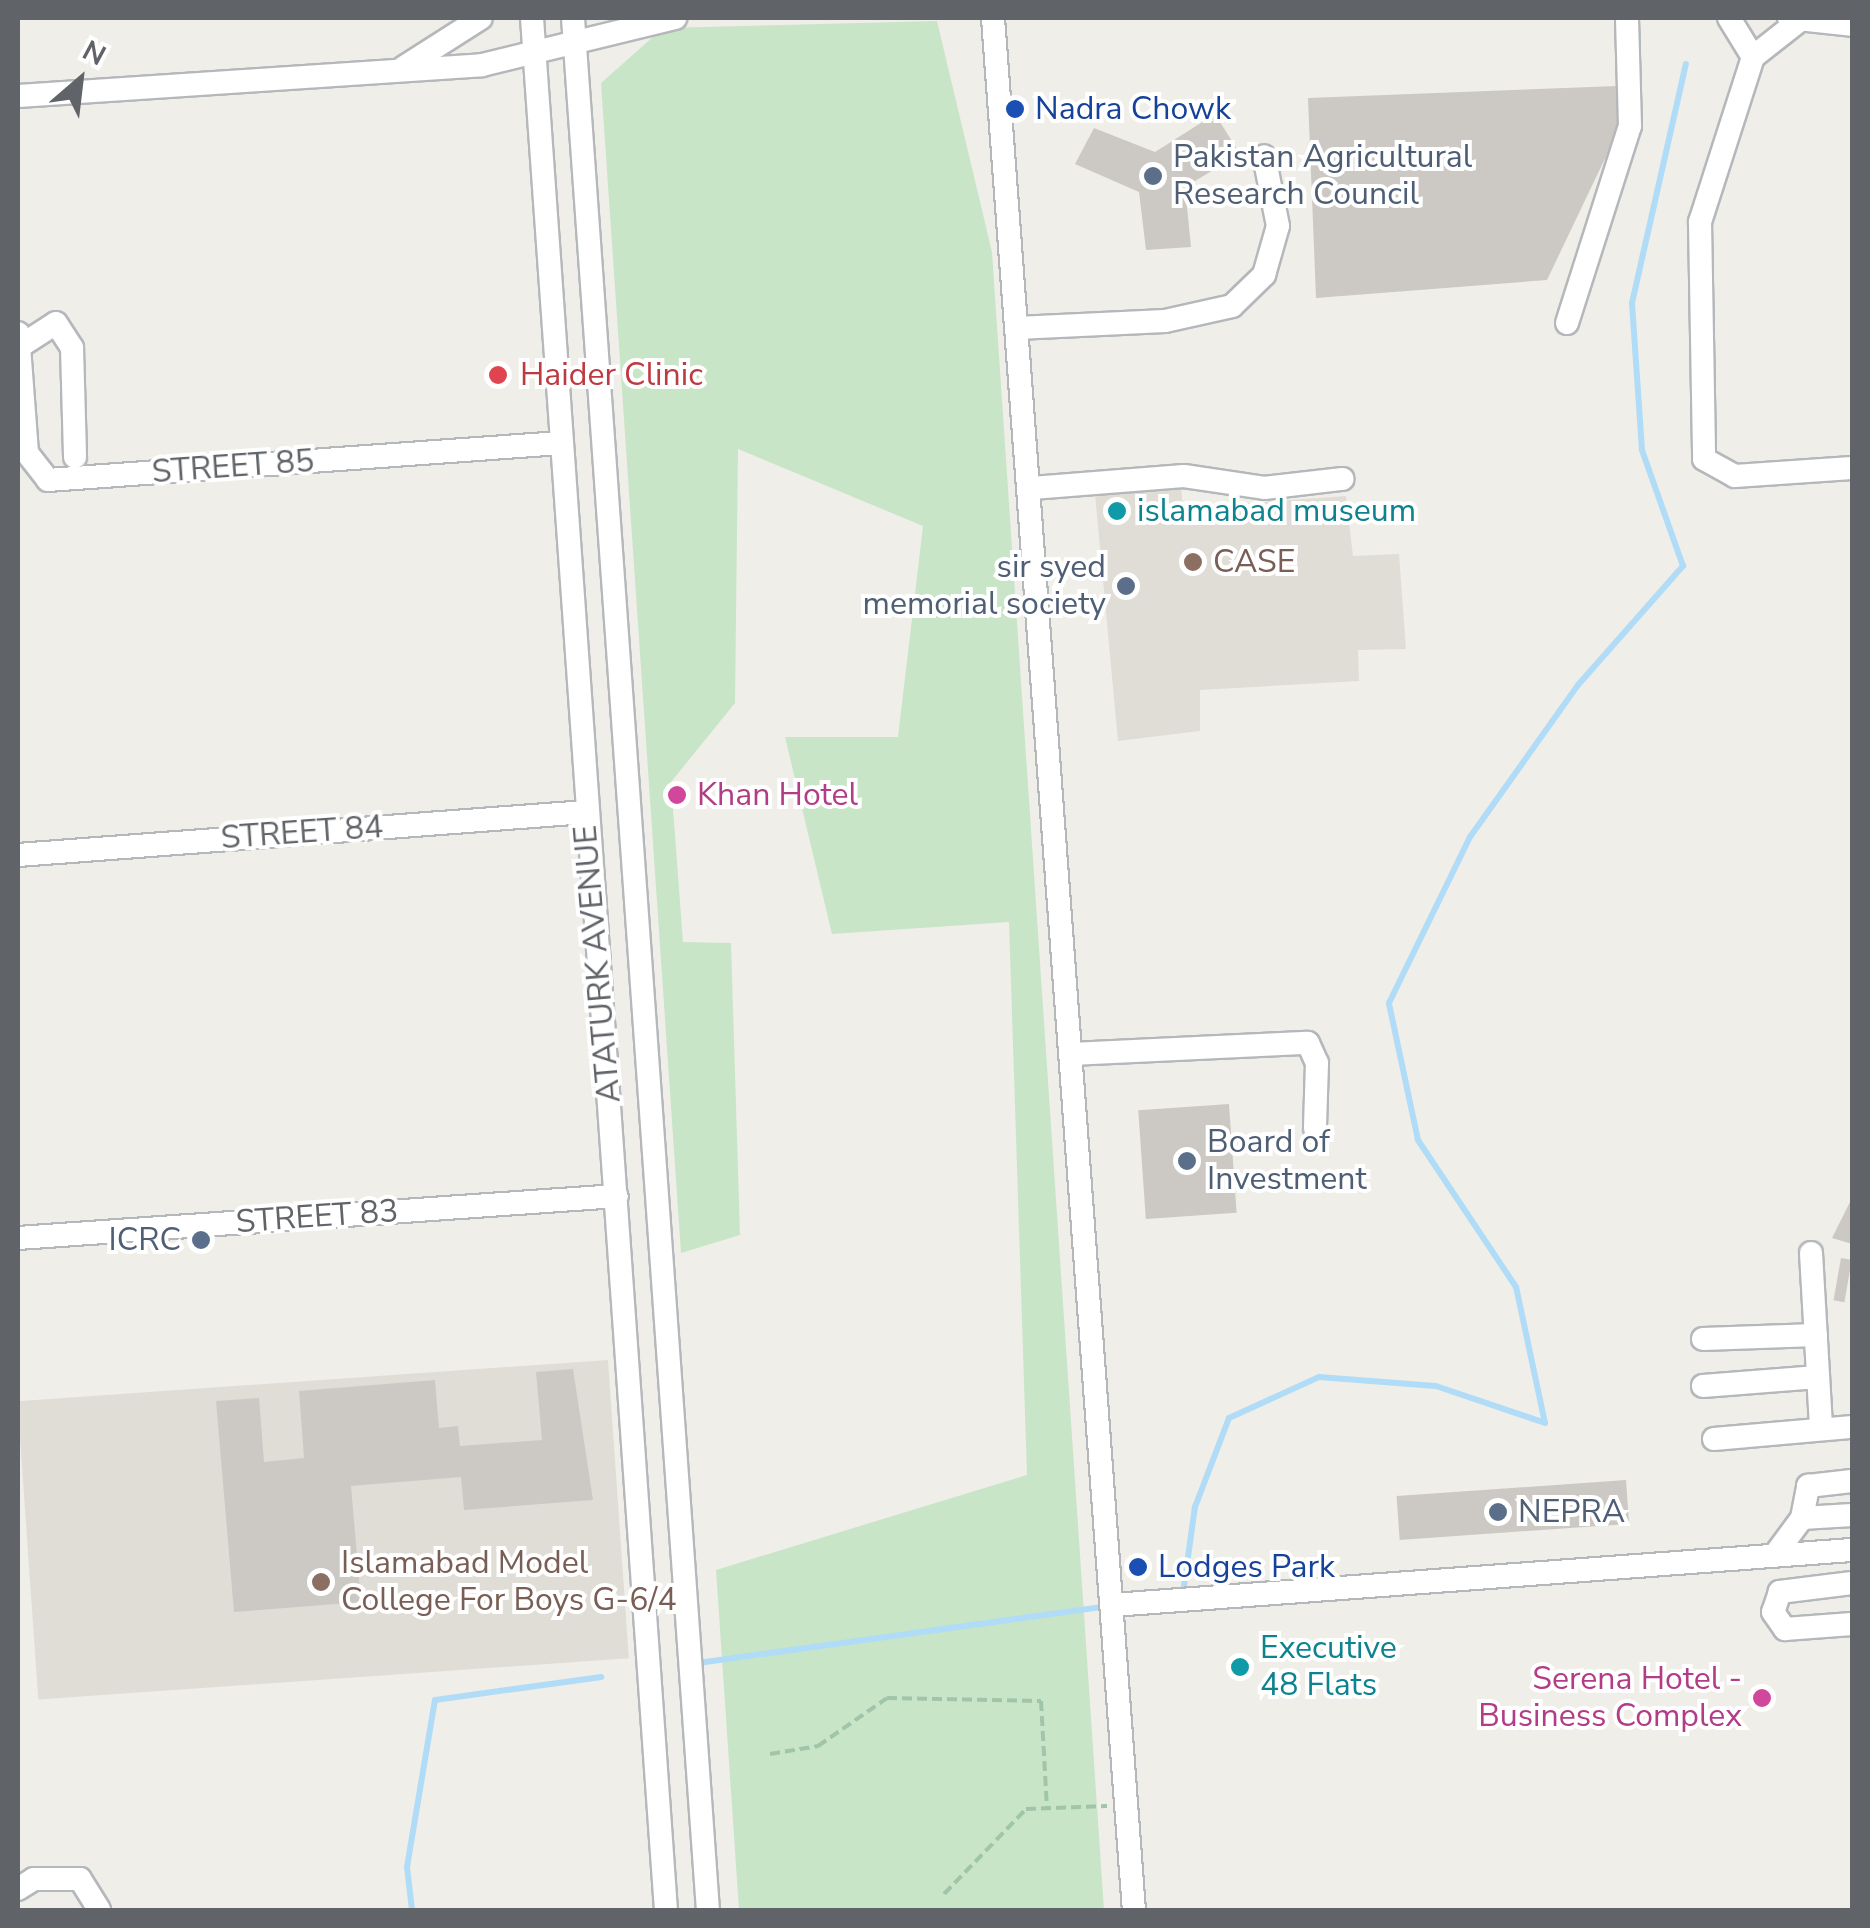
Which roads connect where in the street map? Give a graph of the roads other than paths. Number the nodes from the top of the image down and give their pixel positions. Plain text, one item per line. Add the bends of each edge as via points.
1 (482, 18) edge
2 (532, 18) edge
3 (664, 18) edge
4 (676, 18) edge
5 (993, 18) edge
6 (1628, 18) edge
7 (1729, 18) edge
8 (1790, 18) edge
9 (1852, 25) edge
10 (574, 27) edge
11 (536, 50) junction
12 (1753, 57) junction
13 (397, 71) junction
14 (18, 96) edge
15 (1264, 156) dead end
16 (1567, 322) dead end
17 (1017, 328) junction
18 (20, 339) edge
19 (561, 444) junction
20 (75, 458) dead end
21 (1852, 468) edge
22 (1342, 479) dead end
23 (1032, 488) junction
24 (586, 812) junction
25 (18, 855) edge
26 (1072, 1054) junction
27 (1316, 1128) dead end
28 (617, 1196) junction
29 (18, 1238) edge
30 (1812, 1253) dead end
31 (664, 1280) junction
32 (623, 1286) junction
33 (1816, 1334) junction
34 (1703, 1340) dead end
35 (1818, 1377) junction
36 (1703, 1386) dead end
37 (1852, 1426) edge
38 (1822, 1429) junction
39 (1714, 1439) dead end
40 (1852, 1482) edge
41 (1852, 1515) edge
42 (1802, 1518) junction
43 (1852, 1550) edge
44 (1774, 1556) junction
45 (1852, 1583) edge
46 (1113, 1605) junction
47 (1852, 1624) edge
48 (18, 1889) edge
49 (99, 1910) edge
50 (666, 1910) edge
51 (708, 1910) edge
52 (1134, 1910) edge

1 - 13 street
2 - 11 street, ATATURK AVENUE
3 - 4 street
3 - 10 street
5 - 17 street
6 - 16 street via 1630,126
7 - 12 street
8 - 9 street
8 - 12 street
10 - 11 street
10 - 31 street, ATATURK AVENUE
11 - 13 street via 482,65
11 - 19 street, ATATURK AVENUE
12 - 21 street via 1694,256 1704,459 1735,476
13 - 14 street
15 - 17 street via 1278,226 1264,275 1232,306 1165,321
17 - 23 street
18 - 19 street, STREET 85 via 27,453 48,480
18 - 20 street via 56,322 72,348
19 - 24 street, ATATURK AVENUE
22 - 23 street via 1264,488 1184,476
23 - 26 street
24 - 25 street, STREET 84
24 - 28 street, ATATURK AVENUE
26 - 27 street via 1308,1042 1317,1063
26 - 46 street
28 - 29 street, STREET 83
28 - 32 street, ATATURK AVENUE
30 - 33 street
31 - 32 street
31 - 51 street, ATATURK AVENUE
32 - 50 street, ATATURK AVENUE
33 - 34 street
33 - 35 street
35 - 36 street
35 - 38 street
37 - 38 street
38 - 39 street
40 - 42 street via 1808,1486
41 - 42 street
42 - 44 street
43 - 44 street
44 - 46 street
45 - 47 street via 1780,1592 1773,1612 1785,1629
46 - 52 street
48 - 49 street via 34,1879 80,1880

